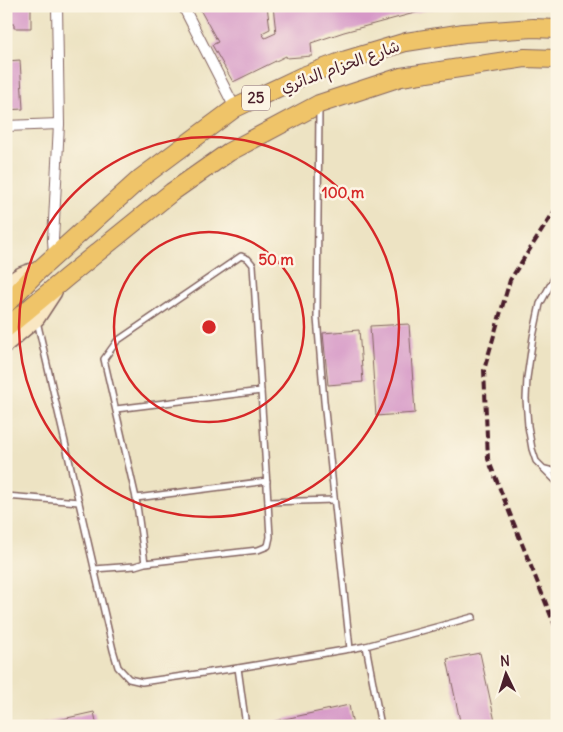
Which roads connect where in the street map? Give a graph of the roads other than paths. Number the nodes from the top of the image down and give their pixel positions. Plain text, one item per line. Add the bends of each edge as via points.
1 (57, 6) edge
2 (183, 6) edge
3 (557, 29) edge
4 (557, 59) edge
5 (319, 104) junction
6 (235, 108) junction
7 (59, 124) junction
8 (6, 126) edge
9 (54, 256) junction
10 (557, 273) edge
11 (9, 295) edge
12 (36, 311) junction
13 (6, 328) edge
14 (6, 344) edge
15 (261, 391) junction
16 (116, 409) junction
17 (543, 469) junction
18 (557, 472) edge
19 (267, 481) junction
20 (557, 482) edge
21 (6, 496) edge
22 (136, 498) junction
23 (334, 500) junction
24 (79, 502) junction
25 (268, 502) junction
26 (145, 563) junction
27 (94, 569) junction
28 (473, 617) dead end
29 (366, 646) junction
30 (350, 649) junction
31 (238, 668) junction
32 (246, 726) edge
33 (381, 726) edge

1 - 7 street
2 - 6 street
3 - 6 highway, شارع الحزام الدائري / 25 via 464,33 406,42 303,76
4 - 5 highway, شارع الحزام الدائري / 25 via 524,58 401,77
5 - 12 highway, شارع الحزام الدائري / 25 via 230,152 172,192 67,276
5 - 23 lane via 317,318
6 - 9 highway, شارع الحزام الدائري / 25 via 142,178
7 - 8 street
7 - 9 street
9 - 11 highway, شارع الحزام الدائري / 25
10 - 17 lane via 540,304 527,378 532,449
12 - 13 highway, شارع الحزام الدائري
12 - 14 main road, 25
12 - 24 lane
15 - 16 lane
15 - 16 lane via 254,265 241,256 117,341 104,359
15 - 19 lane
16 - 22 lane
17 - 18 lane
17 - 20 lane
19 - 22 lane
19 - 25 lane
21 - 24 lane
22 - 26 lane
23 - 25 lane
23 - 30 lane
24 - 27 lane
25 - 26 lane via 268,546 258,550
26 - 27 lane
27 - 31 lane via 112,650 118,667 129,679 142,682
28 - 29 lane
29 - 30 lane
29 - 33 lane
30 - 31 lane
31 - 32 lane

